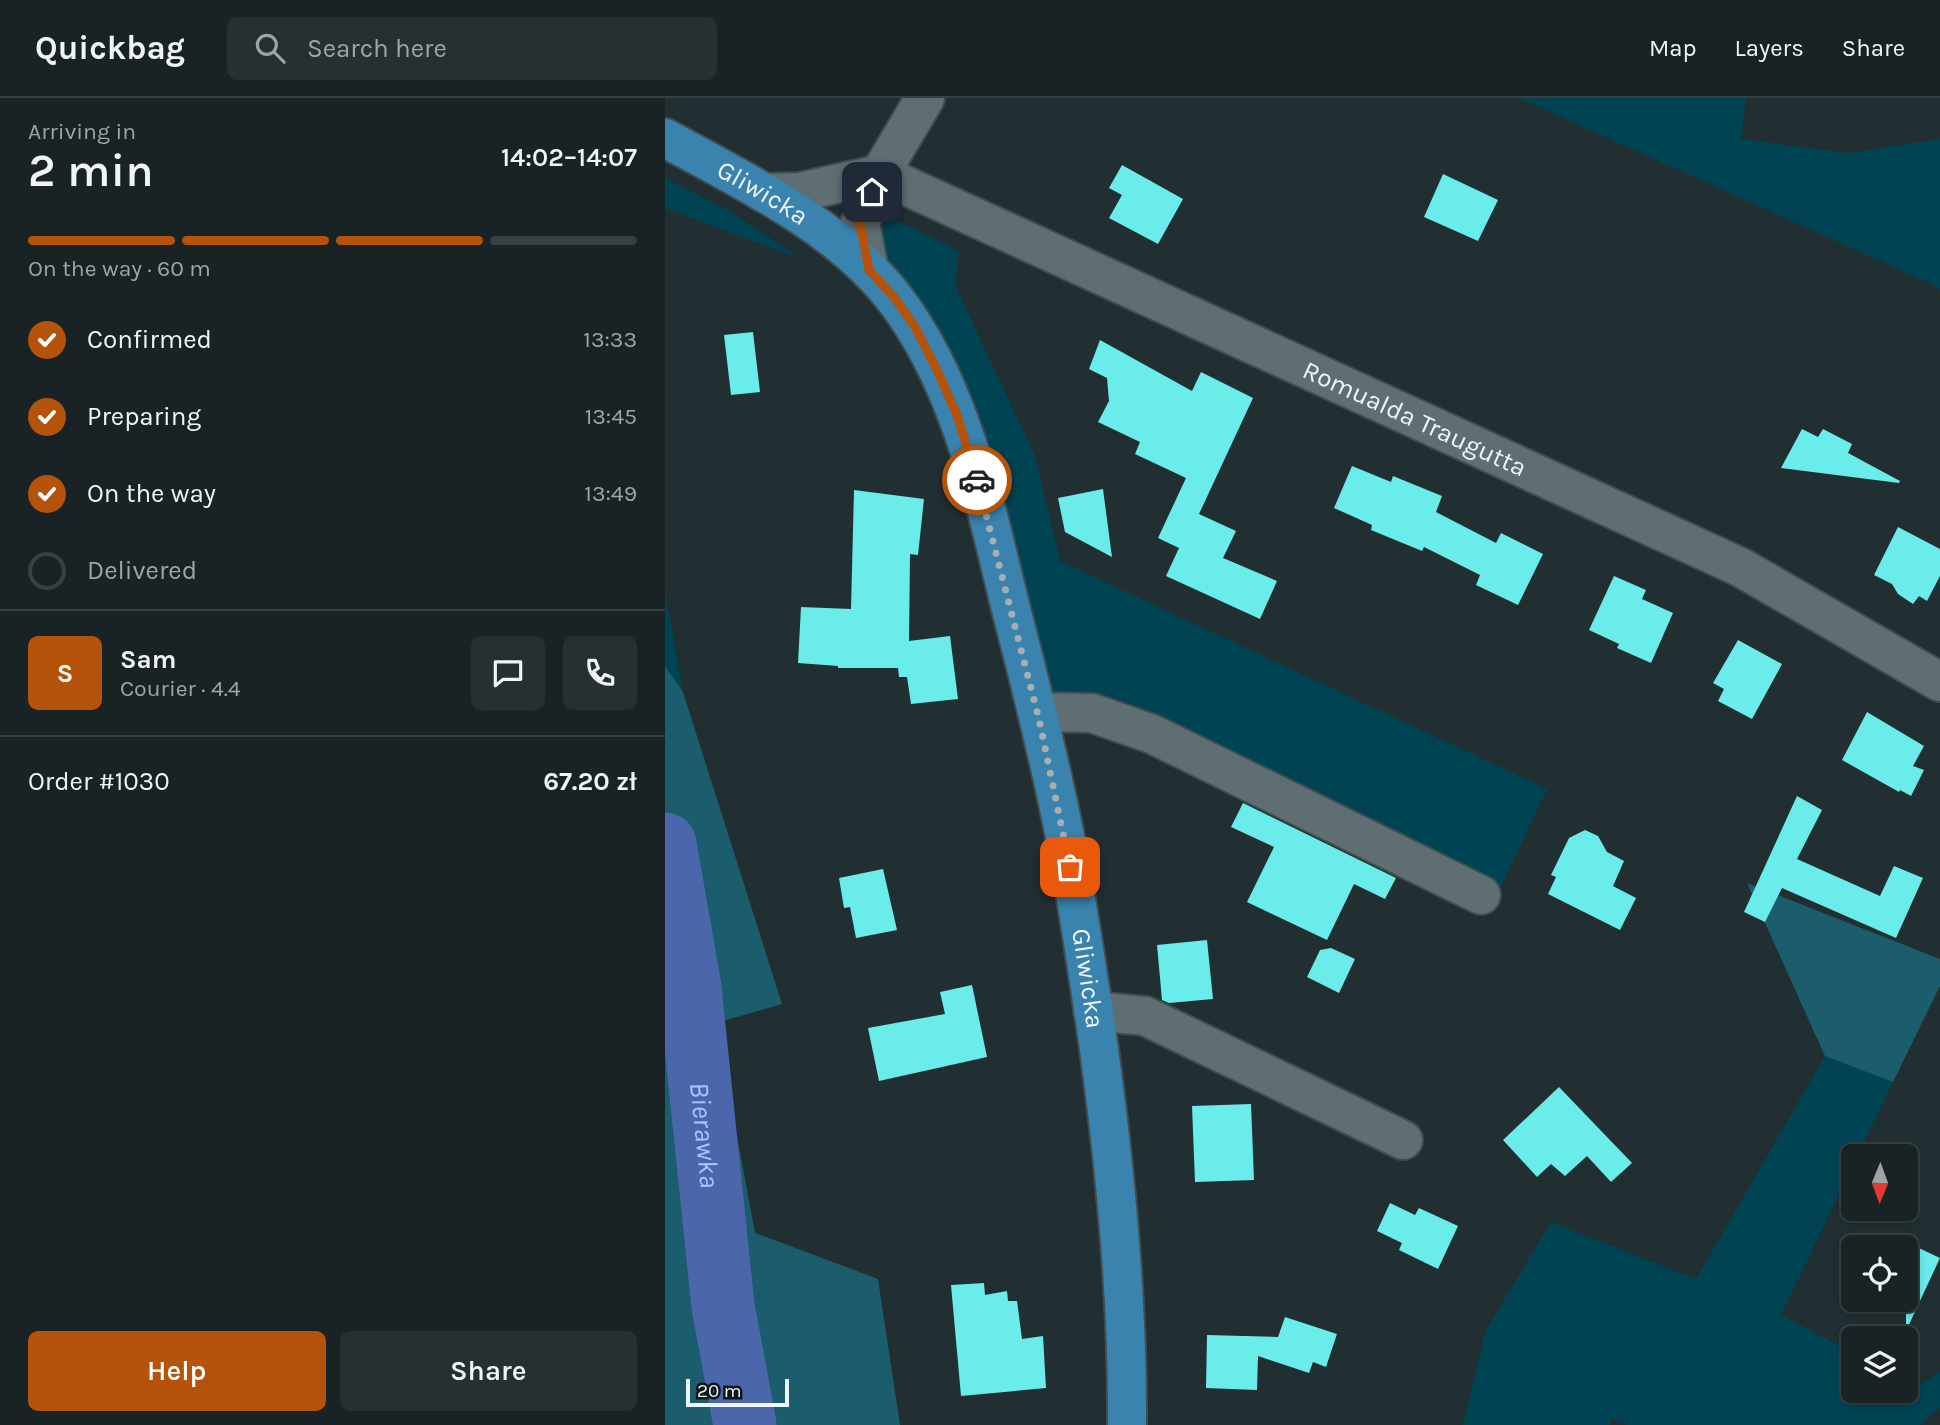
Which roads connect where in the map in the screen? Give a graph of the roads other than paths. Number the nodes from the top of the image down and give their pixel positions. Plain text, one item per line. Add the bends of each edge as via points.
1 (925, 98) edge
2 (665, 138) edge
3 (880, 174) junction
4 (764, 192) junction
5 (869, 270) junction
6 (1940, 682) edge
7 (1038, 712) junction
8 (1481, 895) dead end
9 (1093, 1010) junction
10 (1403, 1140) dead end
11 (1127, 1425) edge

1 - 3 street
2 - 4 main road, Gliwicka
3 - 4 street via 800,192
3 - 5 street via 860,223
3 - 6 street, Romualda Traugutta via 1740,567
4 - 5 main road, Gliwicka
5 - 7 main road, Gliwicka via 915,327 957,415
7 - 8 street via 1092,713 1152,734
7 - 9 main road, Gliwicka via 1066,841
9 - 10 street via 1145,1016
9 - 11 main road, Gliwicka via 1121,1252

